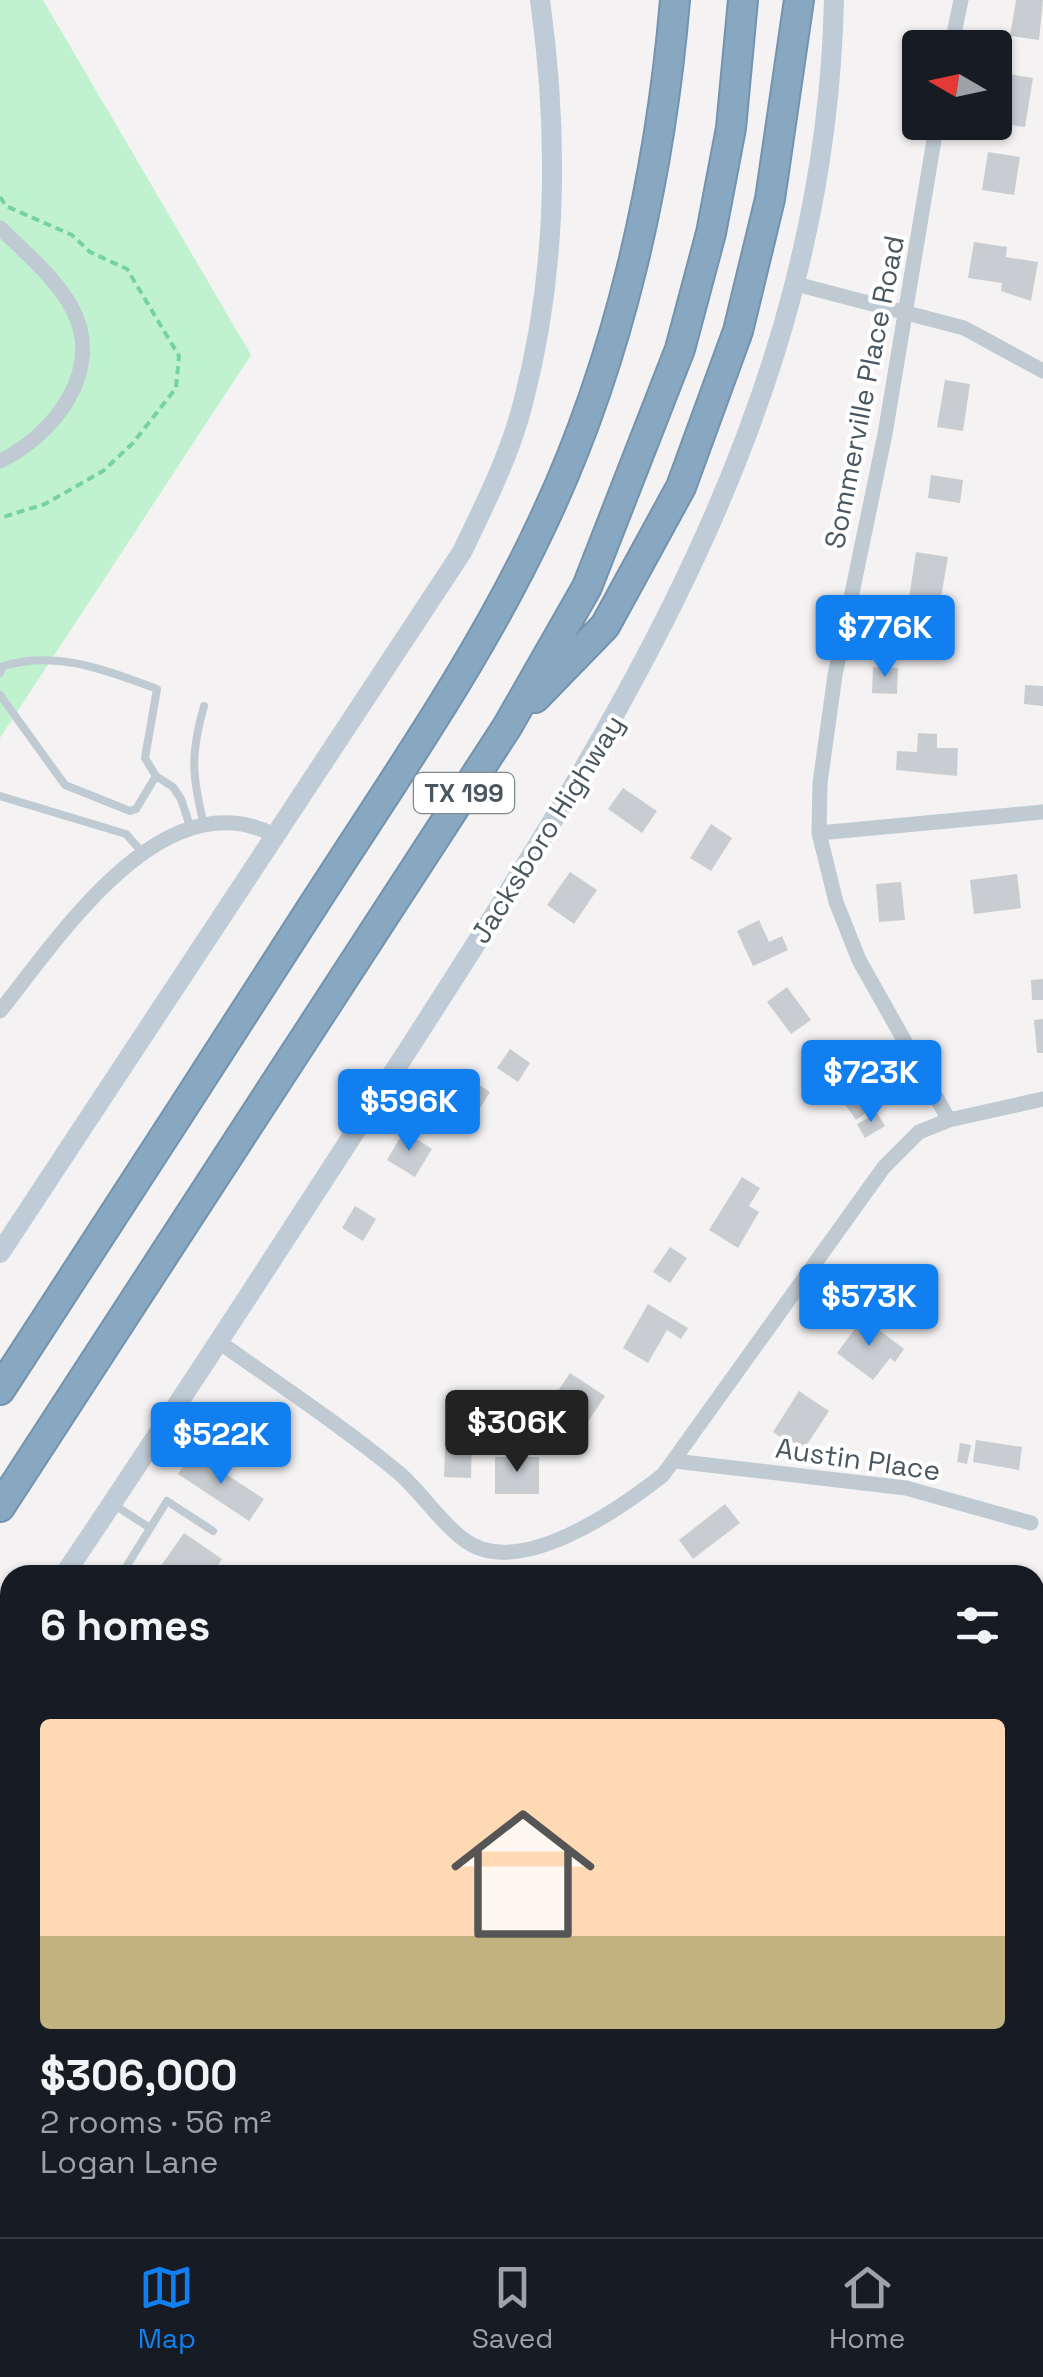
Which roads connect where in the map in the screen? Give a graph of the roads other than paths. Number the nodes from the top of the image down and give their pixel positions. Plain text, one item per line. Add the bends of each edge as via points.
1 (540, 0) edge
2 (676, 0) edge
3 (743, 0) edge
4 (800, 0) edge
5 (834, 0) edge
6 (961, 0) edge
7 (955, 30) edge
8 (934, 140) edge
9 (0, 228) edge
10 (796, 284) junction
11 (906, 311) junction
12 (1043, 371) edge
13 (0, 461) edge
14 (0, 674) edge
15 (0, 695) edge
16 (204, 706) dead end
17 (507, 728) junction
18 (156, 776) junction
19 (0, 796) edge
20 (1043, 812) edge
21 (198, 827) junction
22 (819, 833) junction
23 (272, 834) junction
24 (143, 854) junction
25 (0, 1012) edge
26 (1043, 1099) edge
27 (948, 1120) junction
28 (0, 1254) edge
29 (219, 1342) junction
30 (0, 1390) edge
31 (674, 1461) junction
32 (112, 1504) junction
33 (0, 1507) edge
34 (1032, 1522) dead end
35 (150, 1528) junction
36 (213, 1531) dead end
37 (71, 1565) edge
38 (126, 1565) edge

1 - 23 main road via 554,198 545,300 523,405 462,552
2 - 30 highway via 650,186 622,300 542,524 452,690
3 - 17 highway, TX 199 via 731,128 680,349 587,587
4 - 17 highway via 770,199 743,312 681,487 605,626
5 - 10 main road, Jacksboro Highway via 818,163
6 - 7 street
8 - 11 street, Sommerville Place Road
9 - 13 street via 71,306 82,350 59,418
10 - 11 street
10 - 29 main road, Jacksboro Highway via 728,490 622,709
11 - 12 street via 964,328
11 - 22 street, Sommerville Place Road via 835,674
14 - 18 lane via 3,666 24,660 82,662 157,689 145,743
15 - 18 lane via 66,786 130,811
16 - 21 lane via 192,749
17 - 33 highway, TX 199
18 - 21 lane via 173,787
19 - 24 lane via 126,834
20 - 22 street
21 - 23 street via 234,820
21 - 24 street
22 - 27 street, Sommerville Place Road via 859,960
23 - 28 main road
24 - 25 street via 79,913
26 - 27 street
27 - 31 street via 919,1132 884,1167
29 - 31 street via 402,1476 462,1538 485,1548 527,1549 579,1532 618,1510
29 - 32 main road, Jacksboro Highway
31 - 34 street, Austin Place via 906,1488
32 - 35 lane
32 - 37 main road, Jacksboro Highway
35 - 36 lane via 167,1502
35 - 38 lane

